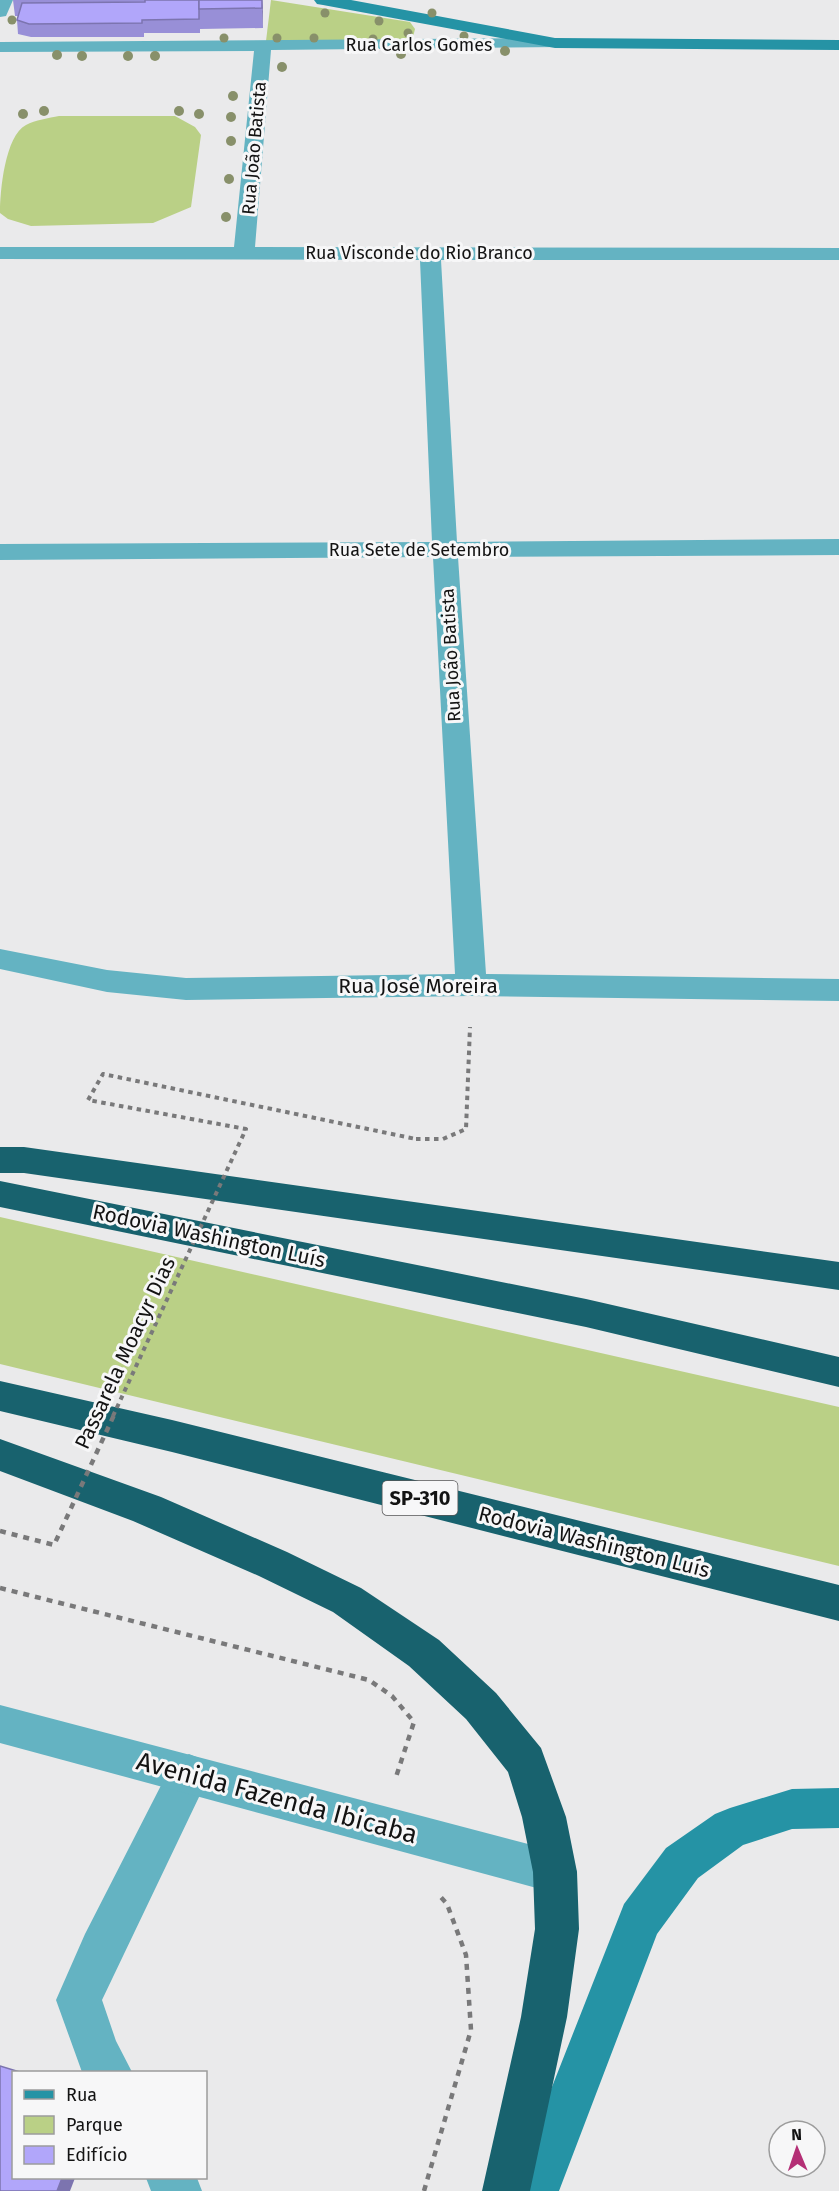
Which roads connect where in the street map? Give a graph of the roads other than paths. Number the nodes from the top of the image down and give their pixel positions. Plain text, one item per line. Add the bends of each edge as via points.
1 (4, 0) edge
2 (323, 0) edge
3 (0, 12) edge
4 (421, 18) junction
5 (555, 44) junction
6 (263, 45) junction
7 (423, 45) junction
8 (839, 45) edge
9 (0, 47) edge
10 (244, 252) junction
11 (0, 253) edge
12 (430, 253) junction
13 (839, 254) edge
14 (839, 548) edge
15 (445, 550) junction
16 (0, 552) edge
17 (0, 959) edge
18 (471, 985) junction
19 (839, 990) edge
20 (0, 1161) edge
21 (0, 1194) edge
22 (839, 1276) edge
23 (839, 1372) edge
24 (0, 1396) edge
25 (0, 1455) edge
26 (839, 1602) edge
27 (0, 1724) edge
28 (189, 1774) junction
29 (839, 1808) edge
30 (555, 1872) junction
31 (107, 2071) edge
32 (506, 2191) edge
33 (535, 2191) edge

1 - 3 street
2 - 4 street
4 - 5 street
4 - 7 street
5 - 7 street, Rua Carlos Gomes
5 - 8 street, Rua Carlos Gomes
6 - 7 street, Rua Carlos Gomes
6 - 9 street, Rua Carlos Gomes
6 - 10 street, Rua João Batista
10 - 11 street, Rua Visconde do Rio Branco
10 - 12 street, Rua Visconde do Rio Branco
12 - 13 street, Rua Visconde do Rio Branco
12 - 15 street, Rua João Batista
14 - 15 street, Rua Sete de Setembro
15 - 16 street, Rua Sete de Setembro
15 - 18 street, Rua João Batista
17 - 18 street, Rua José Moreira via 107,981 186,989
18 - 19 street, Rua José Moreira
20 - 22 highway via 24,1160
21 - 23 highway, Rodovia Washington Luís via 586,1313
24 - 26 highway, Rodovia Washington Luís / SP-310
25 - 30 highway via 147,1509 273,1564 347,1600 424,1653 481,1706 526,1762 544,1816
27 - 28 street, Avenida Fazenda Ibicaba
28 - 30 street, Avenida Fazenda Ibicaba
28 - 31 street via 101,1950 80,2001
29 - 33 street via 792,1809 730,1829 681,1863 640,1920
30 - 32 highway via 556,1940 544,2017

